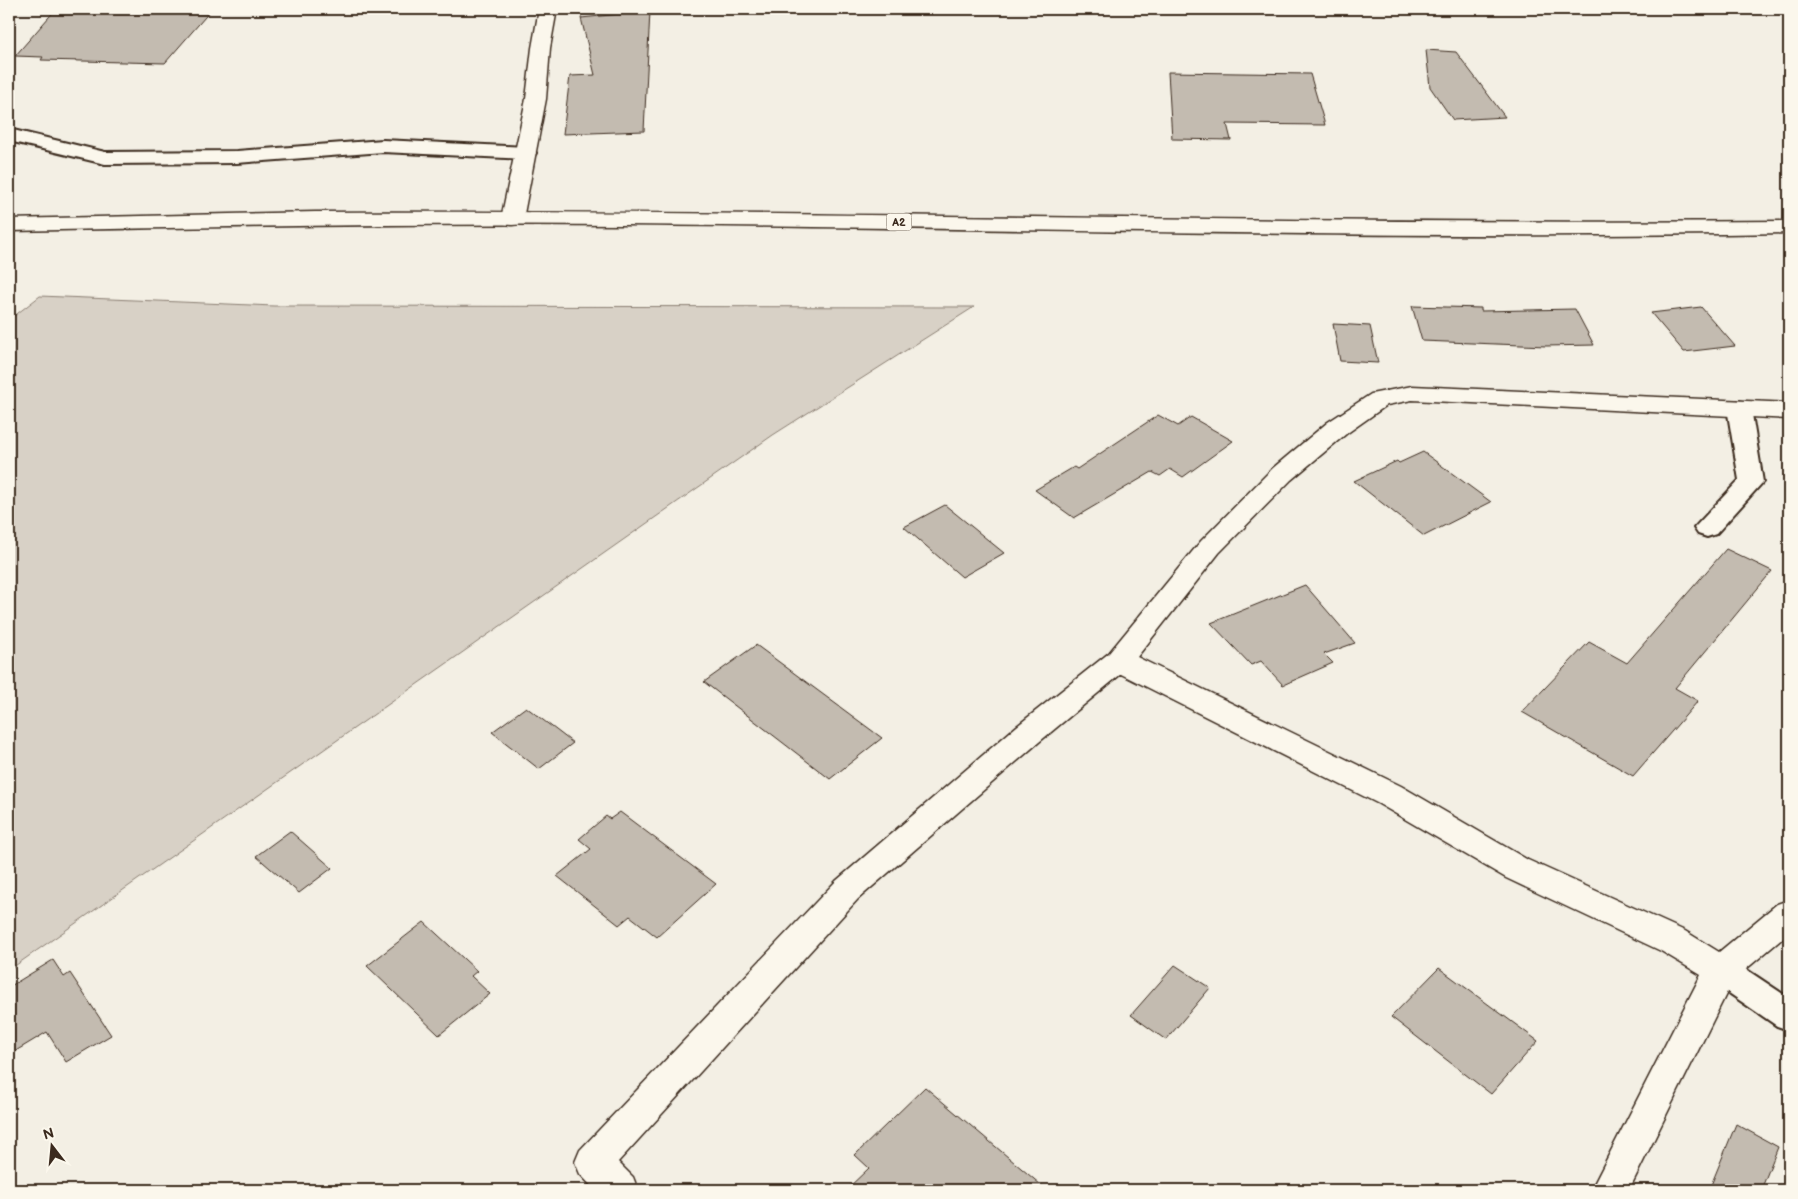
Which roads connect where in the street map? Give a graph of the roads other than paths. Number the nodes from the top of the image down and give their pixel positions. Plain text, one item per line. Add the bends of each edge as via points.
1 (548, 9) edge
2 (9, 135) edge
3 (526, 153) junction
4 (512, 219) junction
5 (9, 225) edge
6 (1789, 227) edge
7 (1739, 408) junction
8 (1789, 412) edge
9 (1707, 528) dead end
10 (1119, 660) junction
11 (1789, 914) edge
12 (1721, 970) junction
13 (1789, 1016) edge
14 (620, 1190) edge
15 (1610, 1190) edge

1 - 3 street
2 - 3 lane via 105,158 237,158 383,146
3 - 4 street
4 - 5 street, A2 via 174,219
4 - 6 street, A2 via 1258,227
7 - 8 street
7 - 9 lane via 1752,482
7 - 10 street via 1412,393 1380,399 1337,428 1282,474 1210,547
10 - 12 street via 1390,794 1517,869 1672,941
10 - 14 street via 848,890 714,1031 593,1162
11 - 12 street
12 - 13 lane
12 - 15 street

